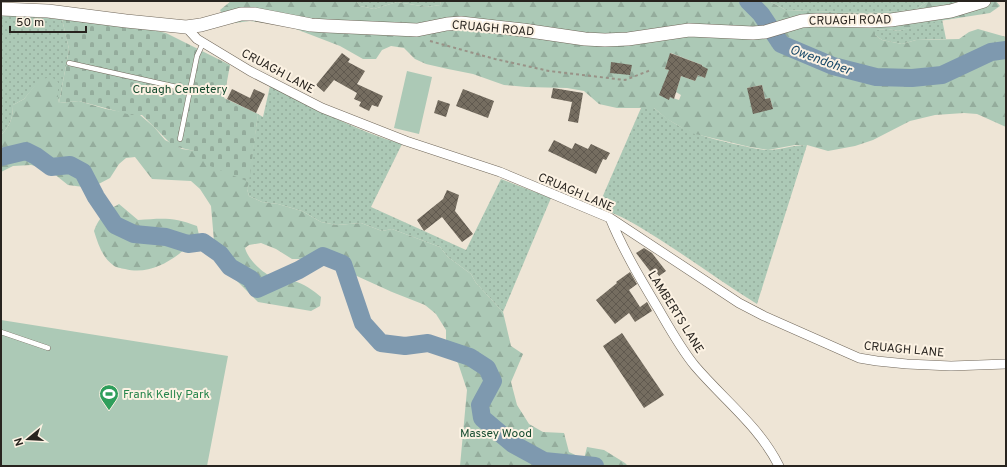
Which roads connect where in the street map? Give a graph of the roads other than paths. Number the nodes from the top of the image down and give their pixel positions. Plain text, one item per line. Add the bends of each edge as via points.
1 (984, 1) edge
2 (1, 10) edge
3 (186, 27) junction
4 (203, 43) junction
5 (69, 63) dead end
6 (190, 90) junction
7 (180, 139) dead end
8 (610, 218) junction
9 (1, 332) edge
10 (48, 348) dead end
11 (1006, 364) edge
12 (780, 466) edge

1 - 3 main road, CRUAGH ROAD via 951,11 903,19 817,20 765,32 689,30 605,40 461,23 417,30 311,25 254,14 241,14
2 - 3 main road, CRUAGH ROAD via 48,11
3 - 4 street, CRUAGH LANE
4 - 6 lane via 197,56
4 - 8 street, CRUAGH LANE via 250,71 322,108 406,141 500,172
5 - 6 lane
6 - 7 lane
8 - 11 street, CRUAGH LANE via 739,303 859,358 951,366
8 - 12 street, LAMBERTS LANE via 616,234 680,345 694,365 749,421 772,450
9 - 10 lane

